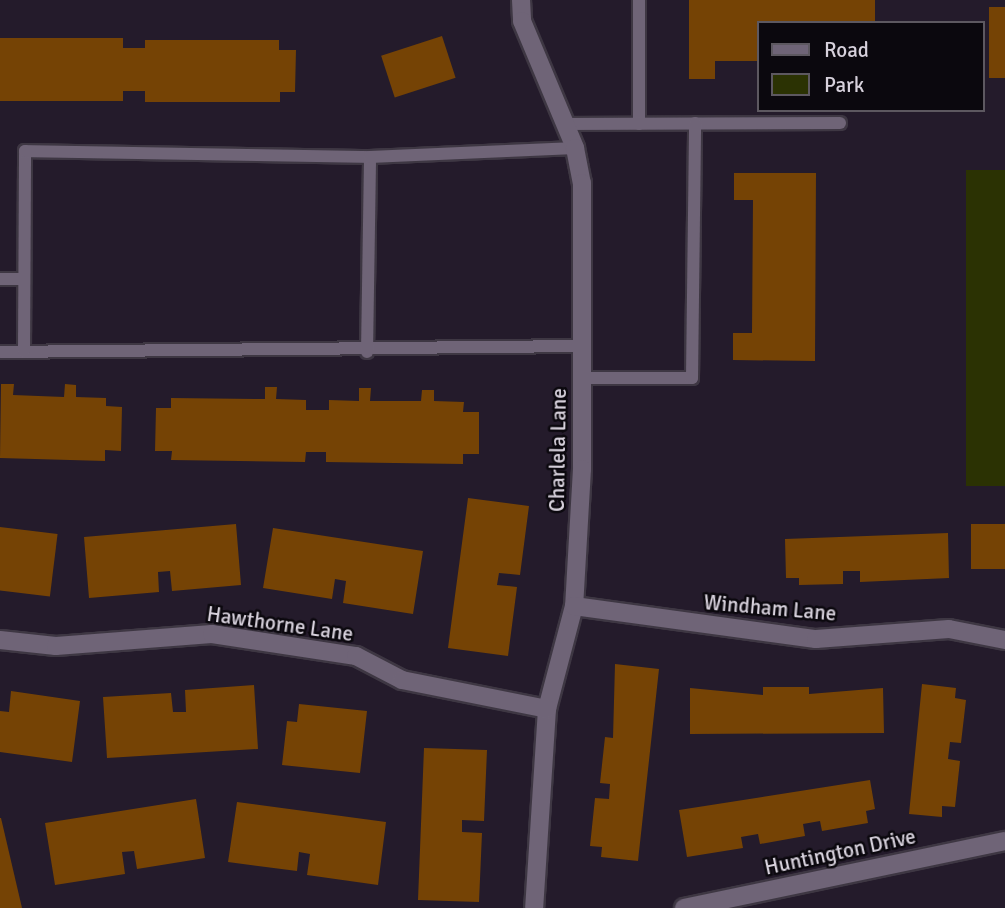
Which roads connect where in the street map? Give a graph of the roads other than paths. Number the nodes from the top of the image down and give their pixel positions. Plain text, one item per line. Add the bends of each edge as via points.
1 (521, 0) edge
2 (639, 0) edge
3 (840, 123) dead end
4 (564, 124) junction
5 (639, 124) junction
6 (695, 124) junction
7 (575, 148) junction
8 (370, 157) junction
9 (0, 279) edge
10 (23, 279) junction
11 (583, 346) junction
12 (0, 352) edge
13 (24, 352) junction
14 (367, 352) junction
15 (582, 378) junction
16 (574, 606) junction
17 (0, 640) edge
18 (1005, 640) edge
19 (547, 709) junction
20 (1005, 841) edge
21 (534, 908) edge
22 (684, 908) edge

1 - 4 street, Charlela Lane via 544,84
2 - 5 lane
3 - 6 lane
4 - 5 lane
4 - 7 street, Charlela Lane
5 - 6 lane
6 - 15 lane via 692,378
7 - 8 lane
7 - 11 street, Charlela Lane
8 - 10 lane via 25,151
8 - 14 lane
9 - 10 lane
10 - 13 lane
11 - 14 lane
11 - 15 street, Charlela Lane
12 - 13 lane
13 - 14 lane
15 - 16 street, Charlela Lane
16 - 18 street, Windham Lane via 817,639 949,629
16 - 19 street, Charlela Lane
17 - 19 street, Hawthorne Lane via 56,646 212,634 356,656 402,680
19 - 21 street, Charlela Lane
20 - 22 street, Huntington Drive

